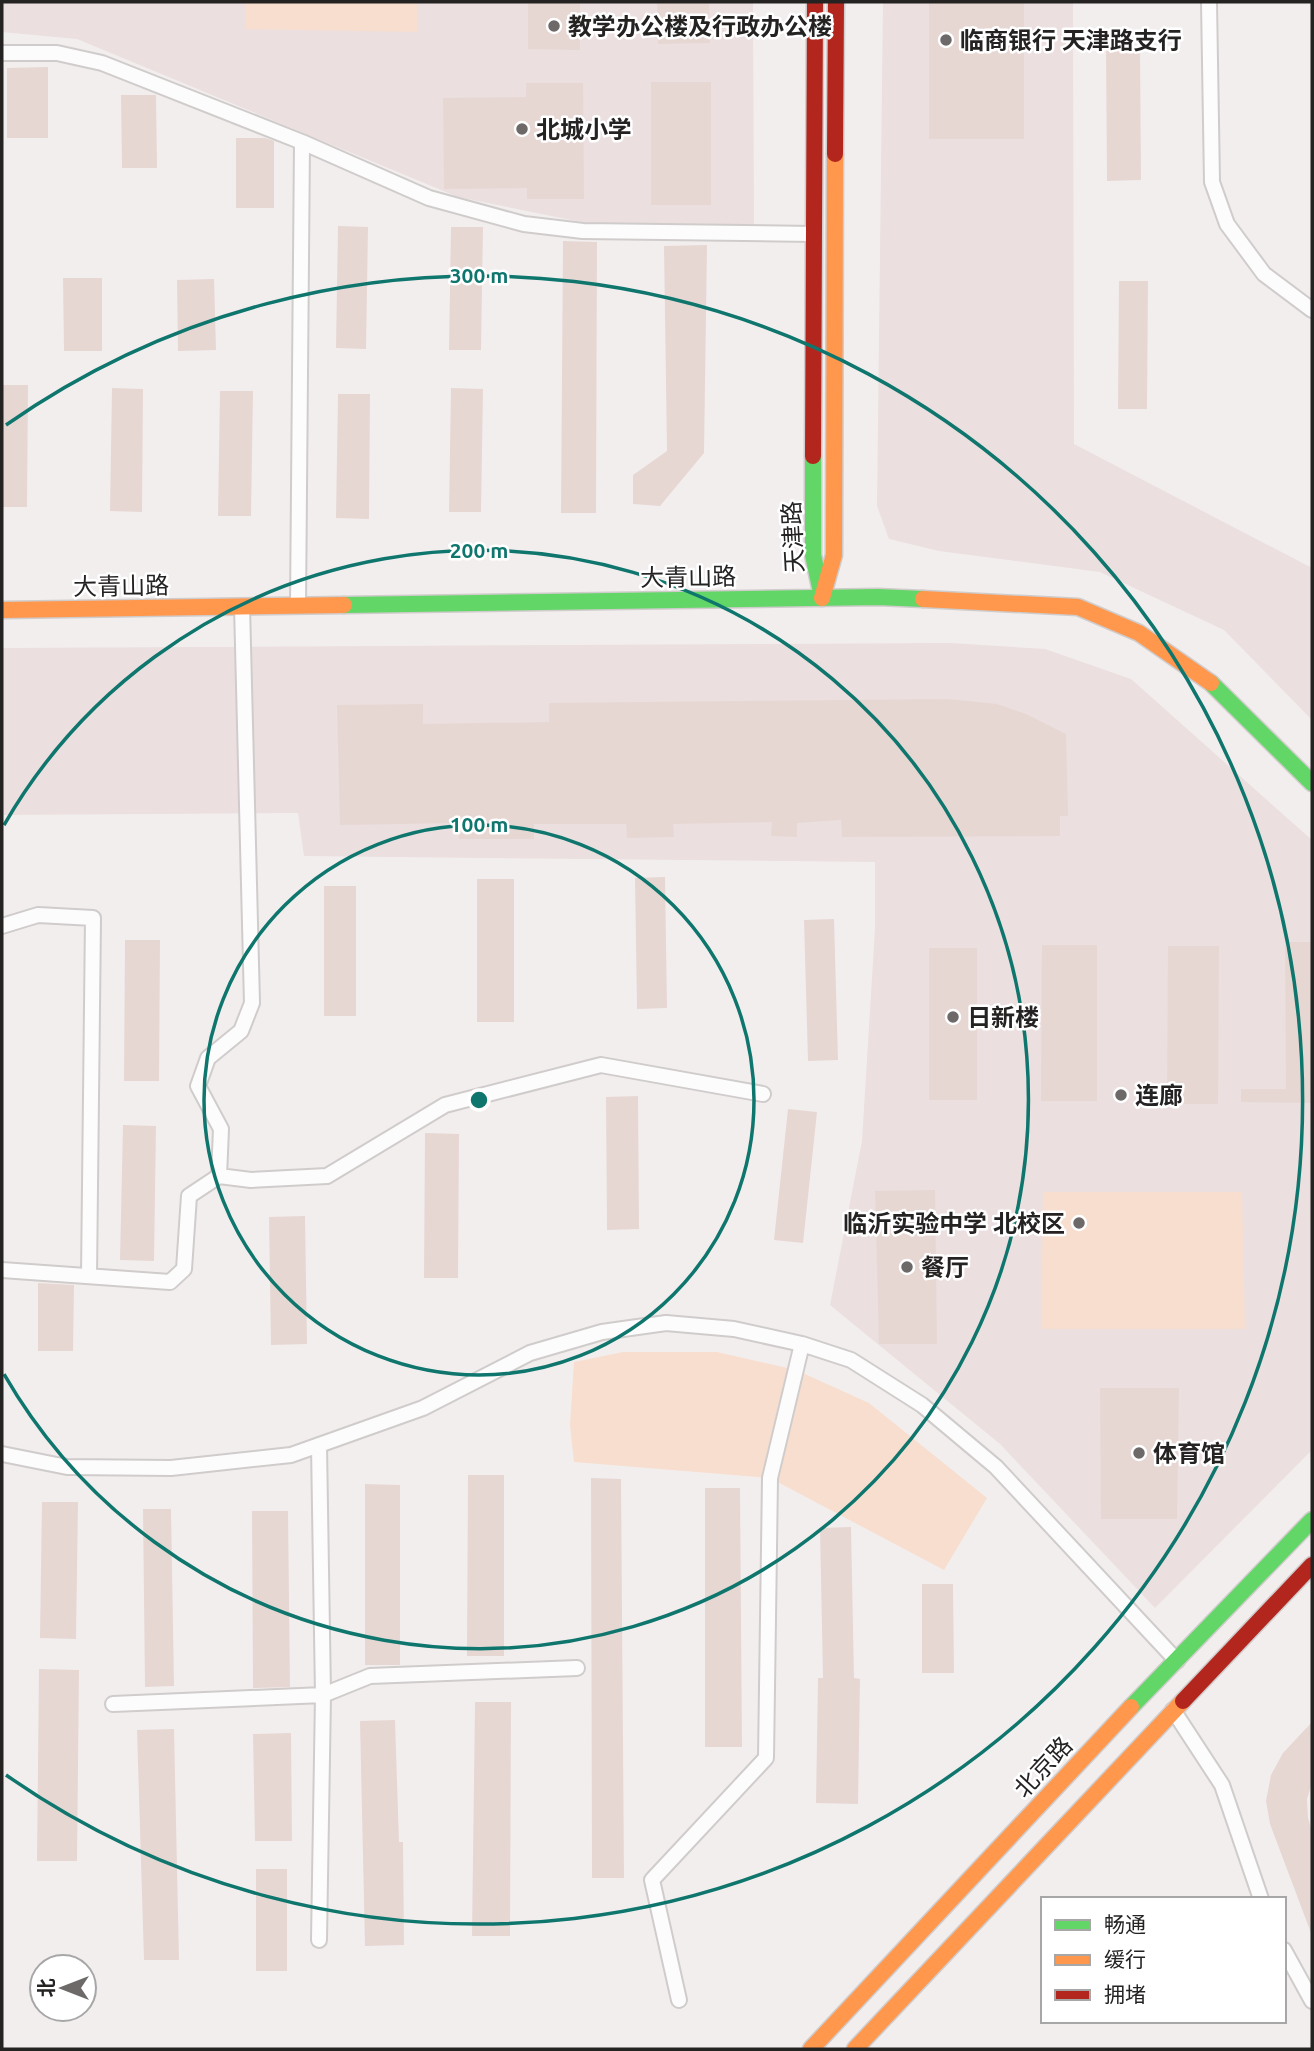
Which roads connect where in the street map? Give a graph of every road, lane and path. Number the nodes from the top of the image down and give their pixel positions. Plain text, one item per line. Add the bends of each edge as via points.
1 (815, 2) edge
2 (836, 2) edge
3 (1209, 2) edge
4 (2, 53) edge
5 (302, 142) junction
6 (814, 234) junction
7 (1312, 310) edge
8 (822, 597) junction
9 (242, 606) junction
10 (298, 606) junction
11 (2, 610) edge
12 (1312, 783) edge
13 (2, 926) edge
14 (763, 1094) dead end
15 (219, 1176) junction
16 (2, 1270) edge
17 (89, 1276) junction
18 (802, 1343) junction
19 (319, 1446) junction
20 (2, 1454) edge
21 (1312, 1520) edge
22 (1312, 1565) edge
23 (1177, 1661) junction
24 (577, 1668) dead end
25 (323, 1695) junction
26 (113, 1704) dead end
27 (1173, 1710) junction
28 (1260, 1897) edge
29 (320, 1940) dead end
30 (1286, 1954) edge
31 (679, 2000) dead end
32 (1312, 2001) edge
33 (811, 2049) edge
34 (855, 2049) edge

1 - 6 main road, 天津路
2 - 8 main road, 天津路 via 834,555
3 - 7 street via 1212,182 1227,224 1264,274
4 - 5 street via 57,53 102,63
5 - 6 street via 429,198 524,224 631,233
5 - 10 street
6 - 8 main road, 天津路 via 813,555
8 - 10 main road, 大青山路
8 - 12 main road, 大青山路 via 1078,607 1139,633 1204,676
9 - 10 main road, 大青山路
9 - 11 main road, 大青山路
9 - 15 street via 252,1003 241,1031 208,1058 198,1086 221,1129
13 - 17 street via 38,915 93,918
14 - 15 street via 601,1065 445,1105 327,1176 251,1180
15 - 17 street via 189,1196 184,1269 170,1282
16 - 17 street
18 - 19 street via 734,1329 666,1324 602,1332 530,1353 423,1408
18 - 23 street via 851,1360 922,1405 985,1458
18 - 31 street via 770,1478 766,1758 652,1880
19 - 20 street via 291,1455 171,1468 67,1467
19 - 25 street
21 - 23 main road, 北京路
22 - 27 main road
23 - 33 main road, 北京路
24 - 25 street via 370,1676
25 - 26 street
25 - 29 street
27 - 28 street via 1222,1785
27 - 34 main road
30 - 32 street

